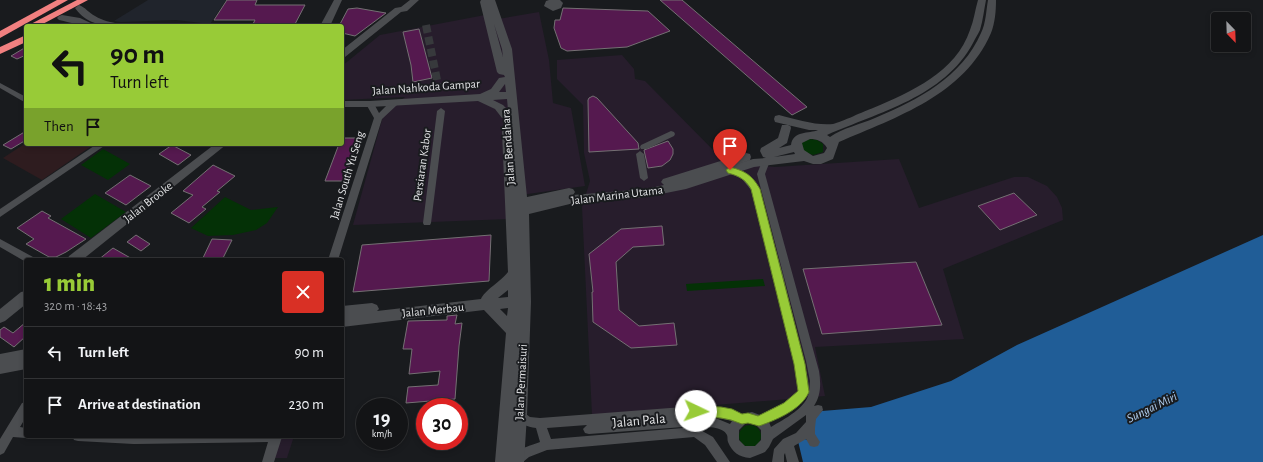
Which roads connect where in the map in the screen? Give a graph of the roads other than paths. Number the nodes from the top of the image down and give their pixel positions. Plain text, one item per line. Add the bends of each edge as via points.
1 (64, 0) edge
2 (93, 0) edge
3 (338, 0) edge
4 (344, 0) edge
5 (408, 0) edge
6 (414, 0) edge
7 (484, 0) edge
8 (491, 0) edge
9 (982, 0) edge
10 (992, 0) edge
11 (80, 3) edge
12 (398, 10) junction
13 (62, 18) junction
14 (37, 24) edge
15 (52, 24) edge
16 (88, 24) edge
17 (109, 24) edge
18 (326, 24) edge
19 (334, 24) edge
20 (24, 31) edge
21 (24, 32) edge
22 (0, 35) edge
23 (0, 43) edge
24 (0, 52) edge
25 (344, 52) edge
26 (503, 80) junction
27 (0, 85) edge
28 (508, 95) junction
29 (478, 97) junction
30 (24, 99) edge
31 (394, 103) junction
32 (344, 104) edge
33 (370, 104) junction
34 (441, 111) dead end
35 (506, 115) junction
36 (378, 118) junction
37 (786, 124) junction
38 (834, 127) junction
39 (671, 134) dead end
40 (805, 139) junction
41 (831, 144) junction
42 (99, 146) edge
43 (219, 146) edge
44 (230, 146) edge
45 (747, 157) junction
46 (804, 157) junction
47 (766, 161) junction
48 (730, 170) junction
49 (644, 178) dead end
50 (521, 186) junction
51 (548, 200) junction
52 (517, 208) junction
53 (0, 214) edge
54 (427, 223) dead end
55 (524, 227) junction
56 (0, 242) edge
57 (27, 258) edge
58 (76, 258) edge
59 (87, 258) edge
60 (334, 258) edge
61 (515, 272) junction
62 (24, 298) edge
63 (520, 299) junction
64 (487, 301) junction
65 (24, 308) edge
66 (344, 312) edge
67 (0, 317) edge
68 (344, 321) edge
69 (0, 326) edge
70 (514, 332) junction
71 (24, 355) edge
72 (0, 360) edge
73 (24, 364) edge
74 (0, 368) edge
75 (24, 410) edge
76 (818, 410) dead end
77 (520, 415) junction
78 (697, 416) junction
79 (742, 419) junction
80 (759, 421) junction
81 (540, 423) junction
82 (809, 427) junction
83 (589, 430) junction
84 (11, 432) junction
85 (732, 432) junction
86 (24, 433) edge
87 (768, 436) junction
88 (115, 438) edge
89 (205, 438) edge
90 (276, 438) edge
91 (814, 442) dead end
92 (787, 443) junction
93 (547, 445) junction
94 (0, 449) edge
95 (752, 457) edge
96 (268, 462) edge
97 (512, 462) edge
98 (724, 462) edge
99 (778, 462) edge
100 (793, 462) edge

1 - 22 highway
2 - 11 highway
3 - 18 main road
4 - 19 main road
5 - 12 main road via 398,7
6 - 12 main road via 404,9
7 - 26 main road, Jalan Bendahara via 499,54
8 - 28 main road, Jalan Bendahara via 507,49
9 - 38 main road, Jalan Marina Utama via 977,29 970,43 952,66 912,96
10 - 41 main road via 986,32 979,47 961,70 940,88 904,110
11 - 13 highway
11 - 14 highway
11 - 17 main road via 83,14
12 - 25 main road
13 - 15 highway
13 - 16 main road
20 - 23 highway
21 - 24 highway
26 - 28 main road, Jalan Bendahara
26 - 29 main road via 495,91
27 - 30 street
28 - 29 main road, Jalan Nahkoda Gampar
28 - 35 main road, Jalan Bendahara
28 - 50 main road, Jalan Bendahara
29 - 31 main road, Jalan Nahkoda Gampar
29 - 35 main road via 499,107
31 - 33 main road, Jalan Nahkoda Gampar
31 - 36 street, Jalan South Yu Seng
32 - 33 main road, Jalan Nahkoda Gampar
33 - 36 street
34 - 54 street, Persiaran Kabor
35 - 52 main road, Jalan Bendahara
36 - 60 street, Jalan South Yu Seng
37 - 38 main road
37 - 40 main road
37 - 45 main road via 782,140 766,151
38 - 40 main road, Jalan Marina Utama
39 - 49 street via 642,151
40 - 41 main road via 828,140
40 - 45 main road, Jalan Marina Utama
40 - 46 main road
41 - 46 main road, Jalan Marina Utama via 832,152 826,158 815,160
42 - 53 street
43 - 58 main road, Jalan Brooke
44 - 59 main road, Jalan Brooke
45 - 51 main road, Jalan Marina Utama via 664,182 645,186 589,189
46 - 47 main road, Jalan Marina Utama
47 - 48 main road, Jalan Marina Utama
47 - 87 street via 761,174 806,340 815,387 814,398 806,407
48 - 51 main road, Jalan Marina Utama via 664,193
48 - 80 street via 749,178 755,189 803,379 804,392 797,400
50 - 51 main road
50 - 52 main road, Jalan Bendahara
51 - 52 main road, Jalan Marina Utama
51 - 55 main road
52 - 55 main road, Jalan Bendahara
52 - 61 main road, Jalan Bendahara
55 - 63 main road, Jalan Bendahara
56 - 57 street
61 - 63 main road, Jalan Bendahara
61 - 64 main road
62 - 67 main road
63 - 64 main road, Jalan Merbau
63 - 70 main road, Jalan Permaisuri
63 - 77 main road, Jalan Permaisuri
64 - 66 main road, Jalan Merbau
64 - 68 main road, Jalan Merbau
64 - 70 main road
65 - 69 main road
70 - 97 main road, Jalan Permaisuri
71 - 72 main road
73 - 74 main road
75 - 84 street
76 - 82 street via 811,416 812,424
77 - 81 street via 528,422
77 - 97 main road, Jalan Permaisuri
78 - 79 street via 721,413
78 - 83 street
78 - 85 street via 724,426
79 - 80 street
79 - 85 street
80 - 87 street via 767,430
81 - 83 street
81 - 93 street
82 - 91 street
82 - 92 street via 800,437
83 - 93 street
83 - 98 street, Jalan Pala via 695,432 709,441
84 - 86 street
84 - 94 street
85 - 95 street via 740,449
87 - 95 street via 766,446
88 - 89 street
90 - 96 street
92 - 99 street via 778,453
92 - 100 street
93 - 97 street via 524,453

